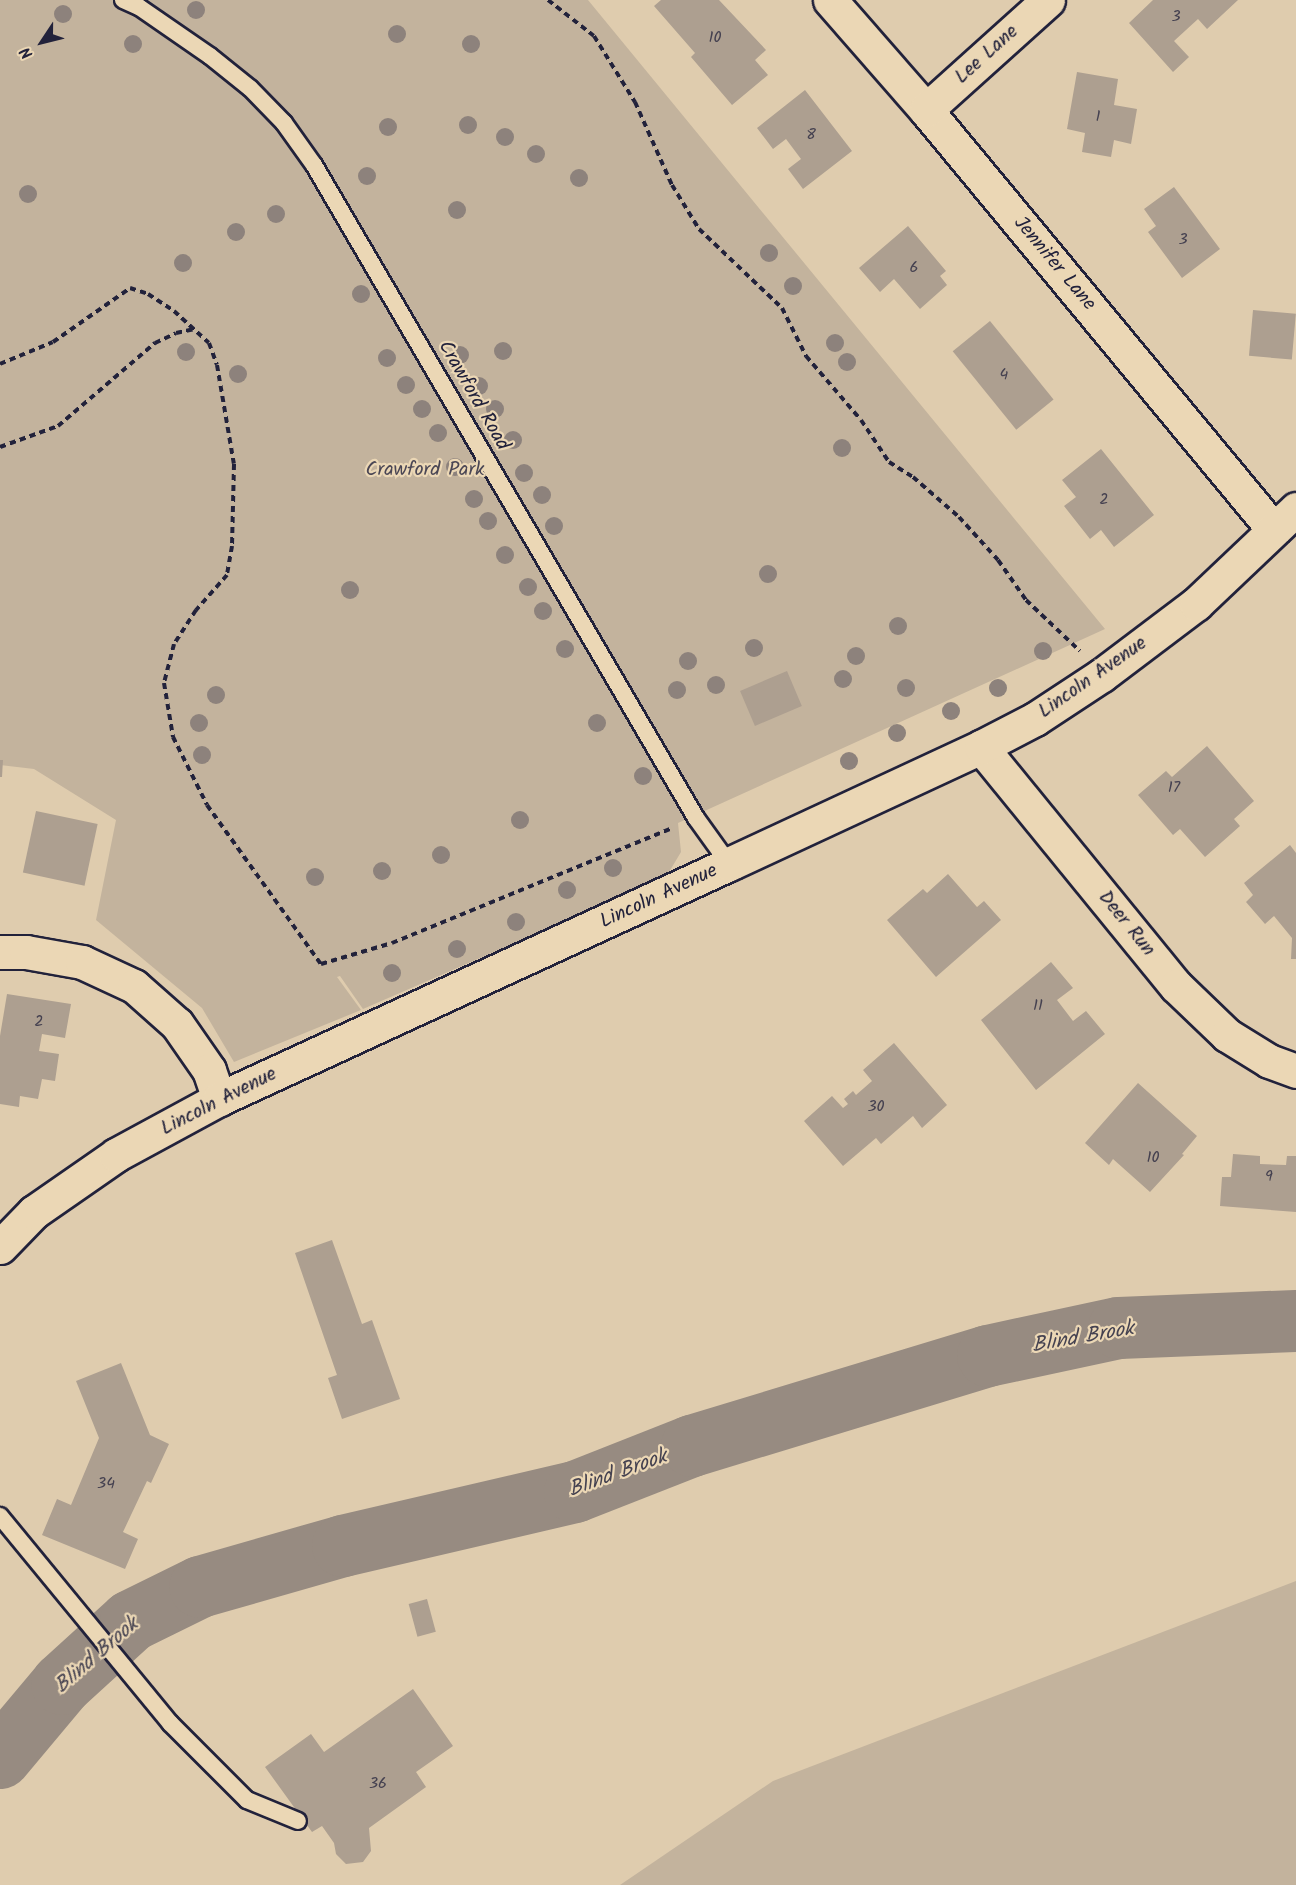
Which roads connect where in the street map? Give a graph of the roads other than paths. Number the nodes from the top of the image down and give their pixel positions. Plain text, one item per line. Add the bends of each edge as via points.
1 (123, 0) edge
2 (830, 0) edge
3 (1048, 0) edge
4 (926, 110) junction
5 (1285, 520) edge
6 (981, 747) junction
7 (729, 864) junction
8 (0, 952) edge
9 (1296, 1071) edge
10 (219, 1099) junction
11 (0, 1247) edge
12 (0, 1516) edge
13 (298, 1821) dead end

1 - 7 lane, Crawford Road via 210,56 250,88 284,123 314,165 696,818
2 - 4 street, Jennifer Lane
3 - 4 street, Lee Lane
4 - 5 street, Jennifer Lane
5 - 6 street, Lincoln Avenue via 1196,604 1130,655 1035,719
6 - 7 street, Lincoln Avenue
6 - 9 street, Deer Run via 1176,986 1227,1035 1269,1061
7 - 10 street, Lincoln Avenue
8 - 10 street via 26,952 82,963 134,986 177,1024 209,1070
10 - 11 street, Lincoln Avenue via 116,1155 34,1212
12 - 13 lane via 171,1723 247,1800

